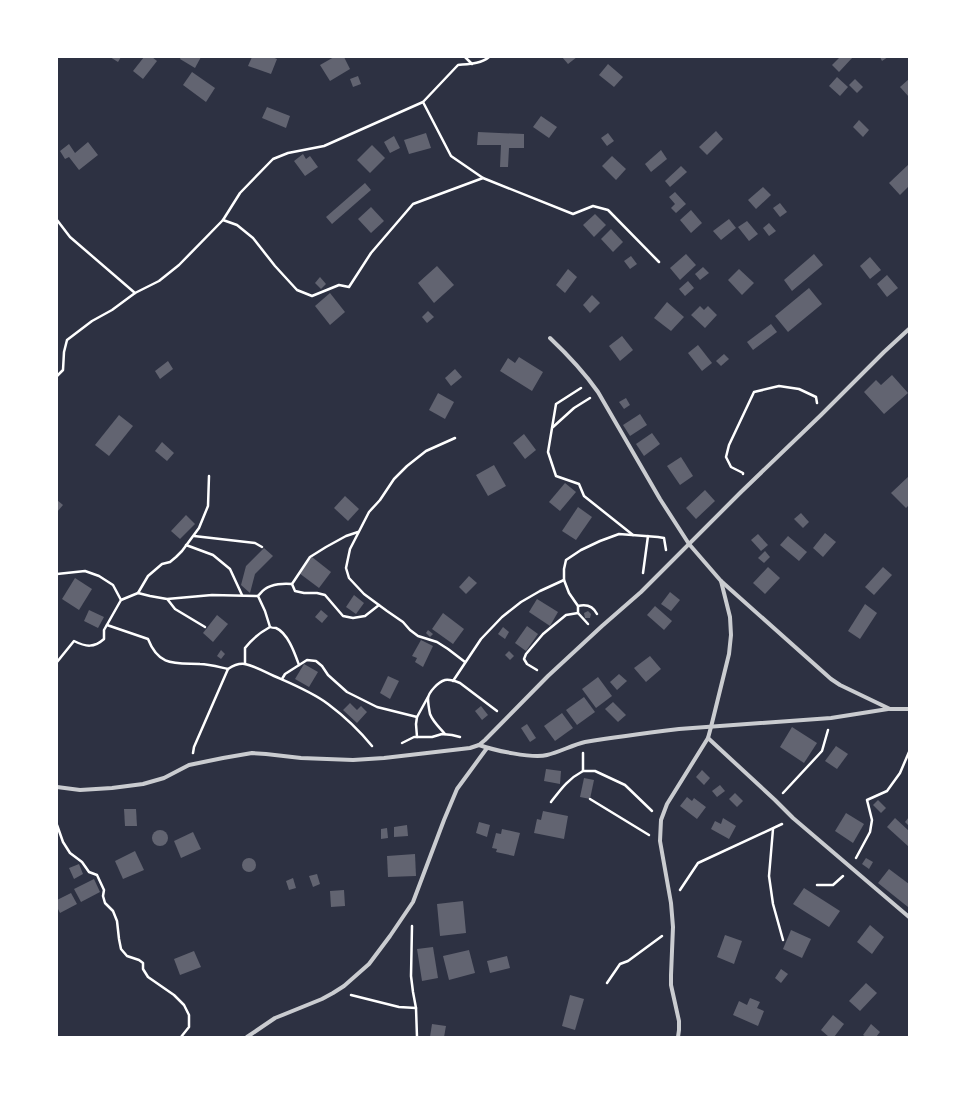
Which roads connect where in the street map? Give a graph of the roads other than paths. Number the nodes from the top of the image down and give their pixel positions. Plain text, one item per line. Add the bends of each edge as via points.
1 (909, 329) edge
2 (550, 338) dead end
3 (689, 544) junction
4 (720, 581) junction
5 (890, 709) junction
6 (909, 709) edge
7 (711, 727) junction
8 (708, 738) junction
9 (478, 744) junction
10 (486, 748) junction
11 (57, 787) edge
12 (909, 917) edge
13 (247, 1037) edge
14 (678, 1037) edge

1 - 3 street
2 - 3 street via 591,381
3 - 4 street
3 - 9 street
4 - 5 street via 831,679
4 - 7 street via 730,617 731,635 729,654
5 - 6 street
5 - 7 street via 831,718
7 - 8 street
7 - 10 street via 678,729 583,743 540,756
8 - 12 street via 793,818
8 - 14 street via 667,804 661,820 660,841 673,927 670,975 679,1021
9 - 10 street
9 - 11 street via 470,748 353,760 252,753 189,765 164,778 143,784 80,790
10 - 13 street via 457,789 413,902 369,964 333,993 275,1018

